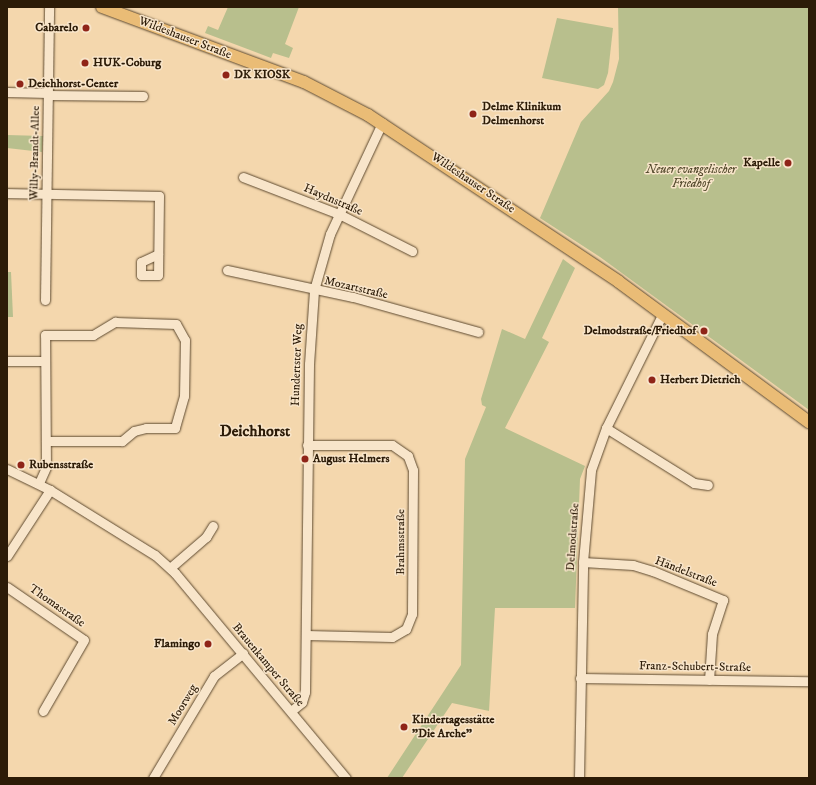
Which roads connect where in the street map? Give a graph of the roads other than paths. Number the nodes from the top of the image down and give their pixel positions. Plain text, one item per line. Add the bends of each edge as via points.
1 (50, 7) edge
2 (102, 7) edge
3 (7, 92) edge
4 (48, 94) junction
5 (143, 96) dead end
6 (382, 123) junction
7 (242, 176) dead end
8 (7, 192) edge
9 (47, 193) junction
10 (339, 214) junction
11 (412, 251) dead end
12 (158, 254) dead end
13 (227, 270) dead end
14 (314, 290) junction
15 (45, 300) dead end
16 (663, 313) junction
17 (478, 332) dead end
18 (7, 361) edge
19 (45, 361) junction
20 (809, 422) edge
21 (606, 428) junction
22 (46, 441) junction
23 (307, 445) junction
24 (7, 469) edge
25 (39, 483) junction
26 (708, 484) dead end
27 (50, 490) junction
28 (213, 526) dead end
29 (7, 556) edge
30 (583, 562) junction
31 (170, 568) junction
32 (7, 587) edge
33 (306, 635) junction
34 (242, 653) junction
35 (580, 678) junction
36 (708, 680) junction
37 (809, 681) edge
38 (43, 711) dead end
39 (291, 711) junction
40 (153, 778) edge
41 (346, 778) edge
42 (579, 778) edge

1 - 4 street, Willy-Brandt-Allee
2 - 6 main road, Wildeshauser Straße via 304,82
3 - 4 street
4 - 5 street
4 - 9 street, Willy-Brandt-Allee
6 - 10 street, Hundertster Weg
6 - 16 main road, Wildeshauser Straße
7 - 10 street, Haydnstraße
8 - 9 street
9 - 12 street via 159,196
9 - 15 street, Willy-Brandt-Allee
10 - 11 street, Haydnstraße
10 - 14 street, Hundertster Weg via 330,234
13 - 14 street, Mozartstraße
14 - 17 street, Mozartstraße via 353,297
14 - 23 street, Hundertster Weg via 310,333
16 - 20 main road, Wildeshauser Straße
16 - 21 street, Delmodstraße
18 - 19 street
19 - 22 street
19 - 22 street via 45,335 93,335 115,322 176,324 185,340 184,396 175,428 146,428 134,431 122,441
21 - 26 street via 694,483
21 - 30 street, Delmodstraße via 591,470
22 - 25 street via 46,466
23 - 33 street, Hundertster Weg
23 - 33 street, Brahmsstraße via 392,445 408,456 413,470 412,614 406,629 397,636
24 - 25 street, Brauenkamper Straße
25 - 27 street, Brauenkamper Straße
27 - 29 street
27 - 31 street, Brauenkamper Straße via 155,555
28 - 31 street via 206,537
30 - 35 street, Delmodstraße
30 - 36 street, Händelstraße via 633,565 723,600 712,634
31 - 34 street, Brauenkamper Straße
32 - 38 street, Thomastraße via 84,640
33 - 39 street, Hundertster Weg via 305,692 302,702
34 - 39 street, Brauenkamper Straße
34 - 40 street, Moorweg via 214,676
35 - 36 street, Franz-Schubert-Straße
35 - 42 street, Delmodstraße
36 - 37 street, Franz-Schubert-Straße
39 - 41 street, Brauenkamper Straße

